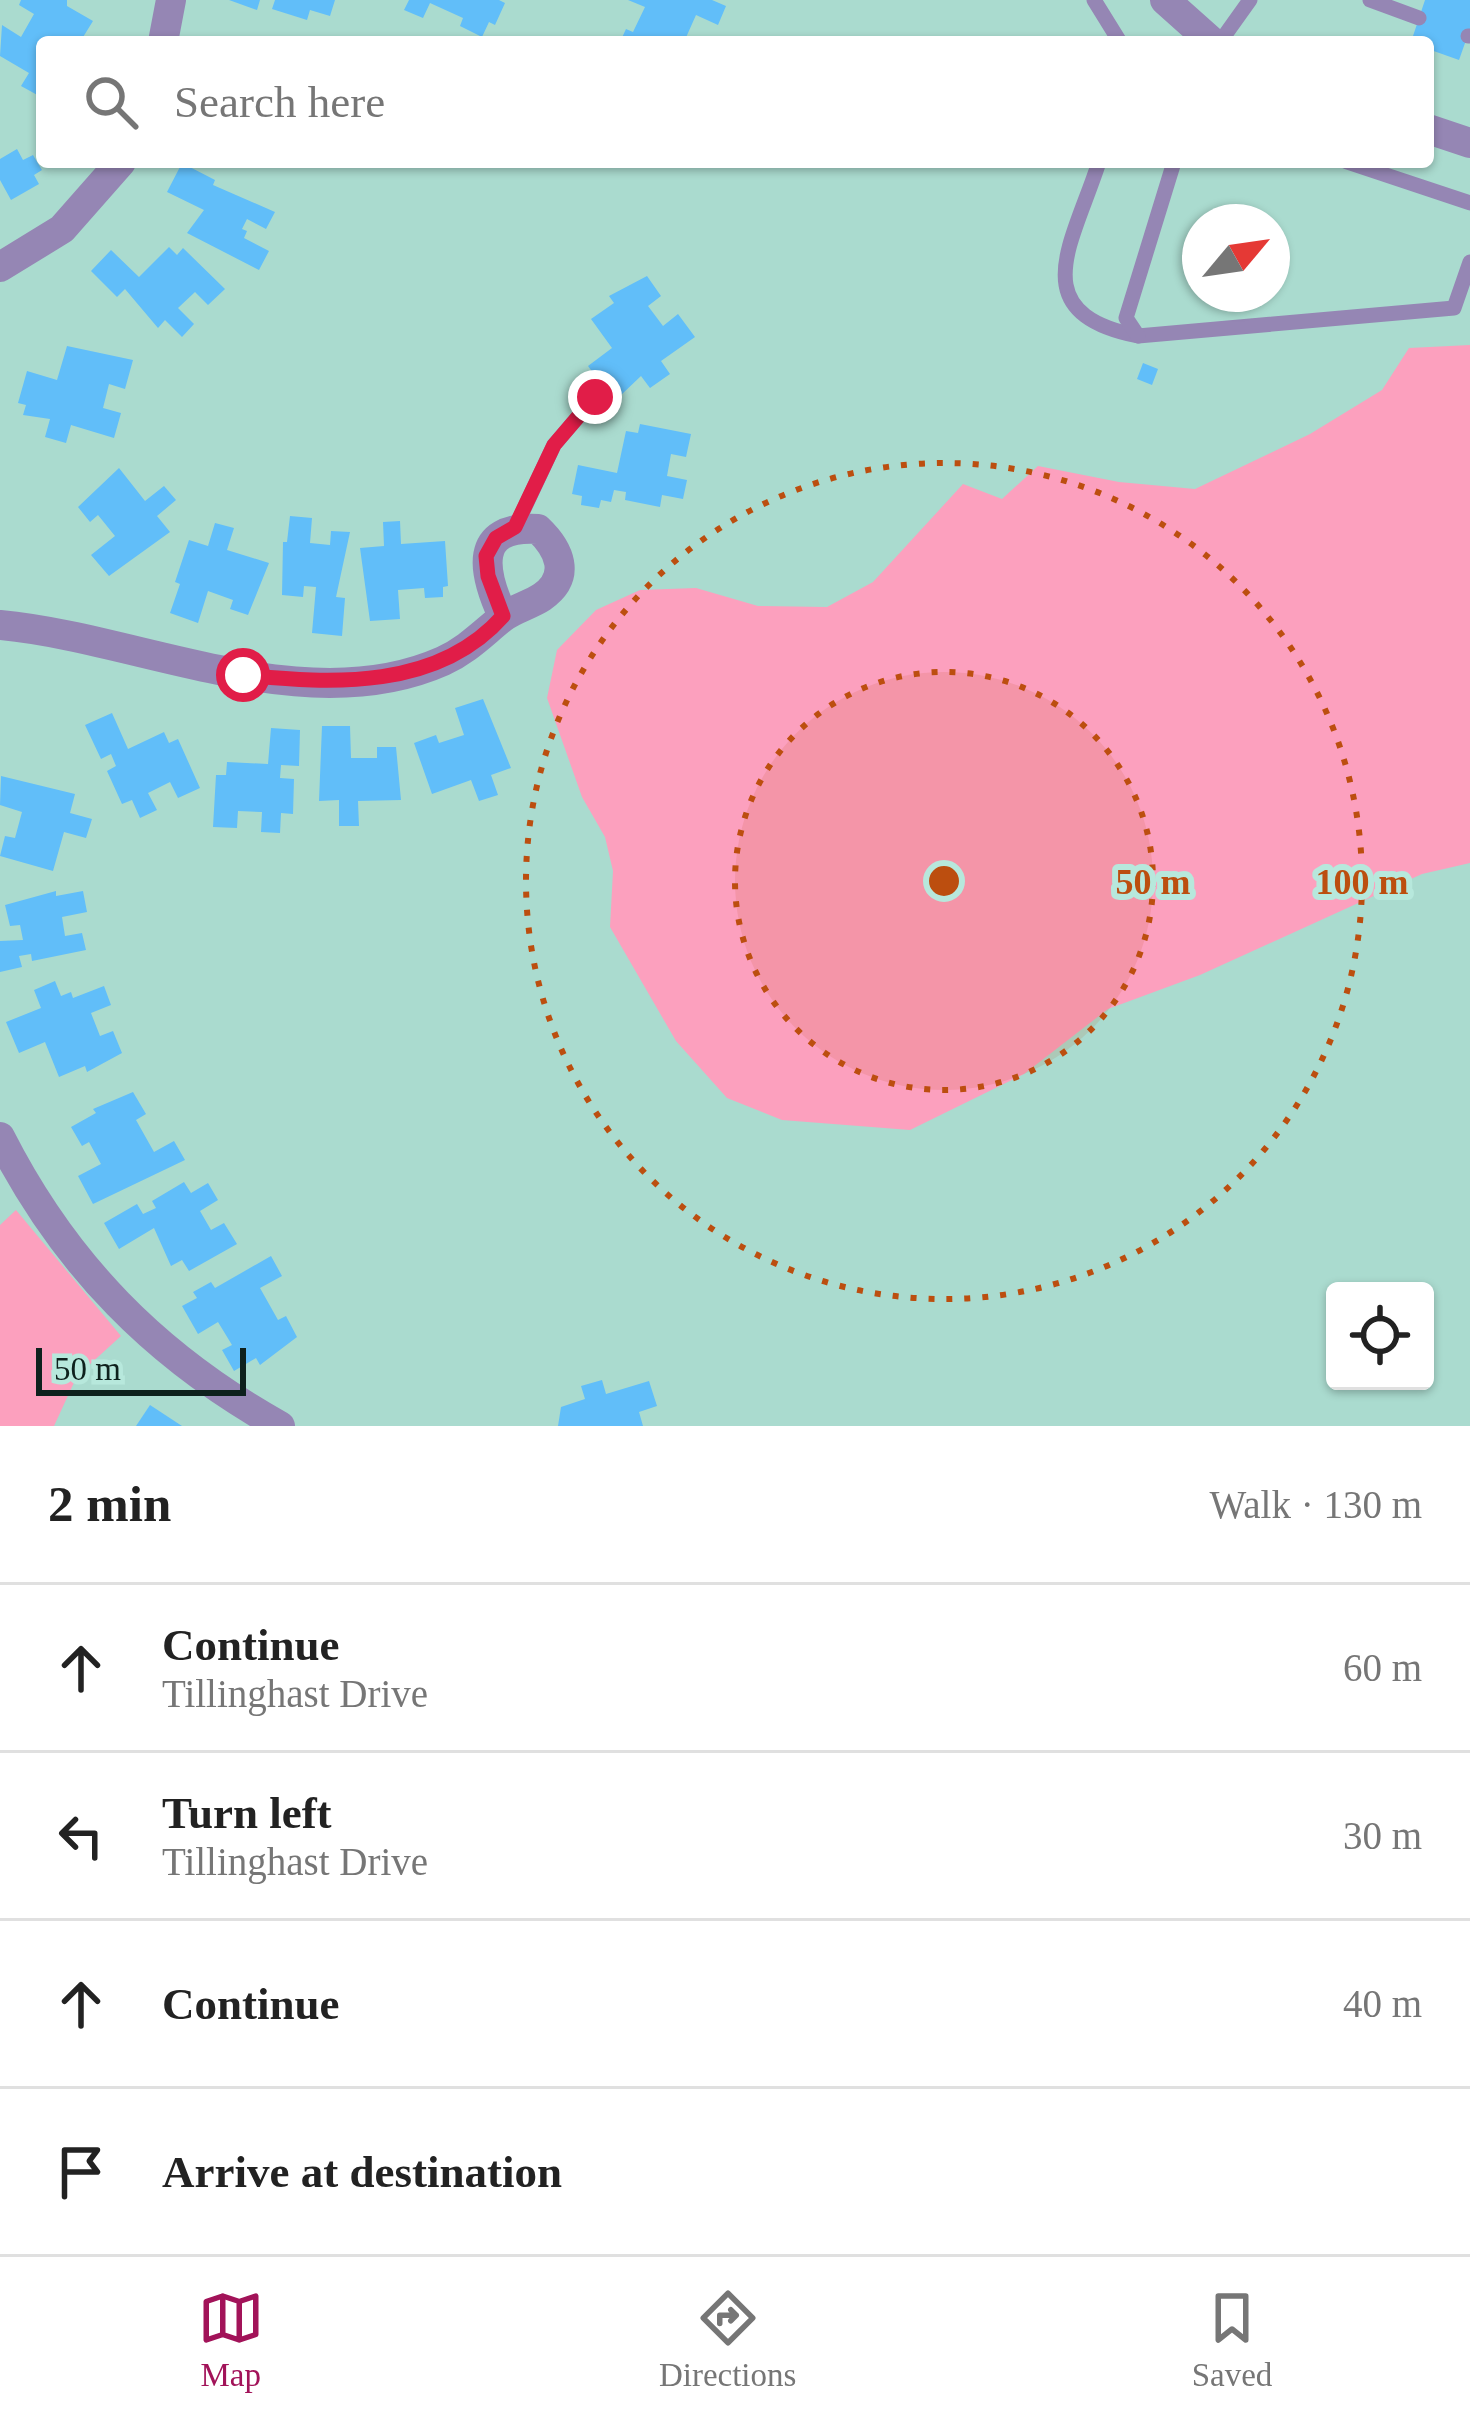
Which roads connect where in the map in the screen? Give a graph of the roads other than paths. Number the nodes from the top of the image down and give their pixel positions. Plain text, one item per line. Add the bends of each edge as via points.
1 (171, 0) edge
2 (1094, 0) edge
3 (1165, 0) edge
4 (1250, 0) edge
5 (1370, 0) edge
6 (1419, 18) dead end
7 (164, 36) edge
8 (1116, 36) edge
9 (1209, 36) edge
10 (1221, 36) edge
11 (1434, 131) edge
12 (1470, 143) edge
13 (116, 168) edge
14 (1097, 168) edge
15 (1172, 168) edge
16 (1365, 168) edge
17 (1470, 203) edge
18 (1470, 262) edge
19 (0, 267) edge
20 (1138, 336) junction
21 (595, 397) dead end
22 (515, 527) junction
23 (503, 616) junction
24 (0, 625) edge
25 (0, 1138) edge
26 (280, 1426) edge

1 - 7 street
2 - 8 lane
3 - 9 street
4 - 10 lane
5 - 6 lane
11 - 12 street
13 - 19 street via 62,229
14 - 20 lane via 1062,280 1076,311 1100,328
15 - 20 lane via 1126,318
16 - 17 lane
18 - 20 lane via 1454,308
21 - 22 lane via 554,445
22 - 23 street via 486,556
22 - 23 street via 538,529 558,548 561,573 549,592
23 - 24 street via 470,646 431,665 337,681 243,675 94,638
25 - 26 street via 47,1224 118,1306 183,1367

